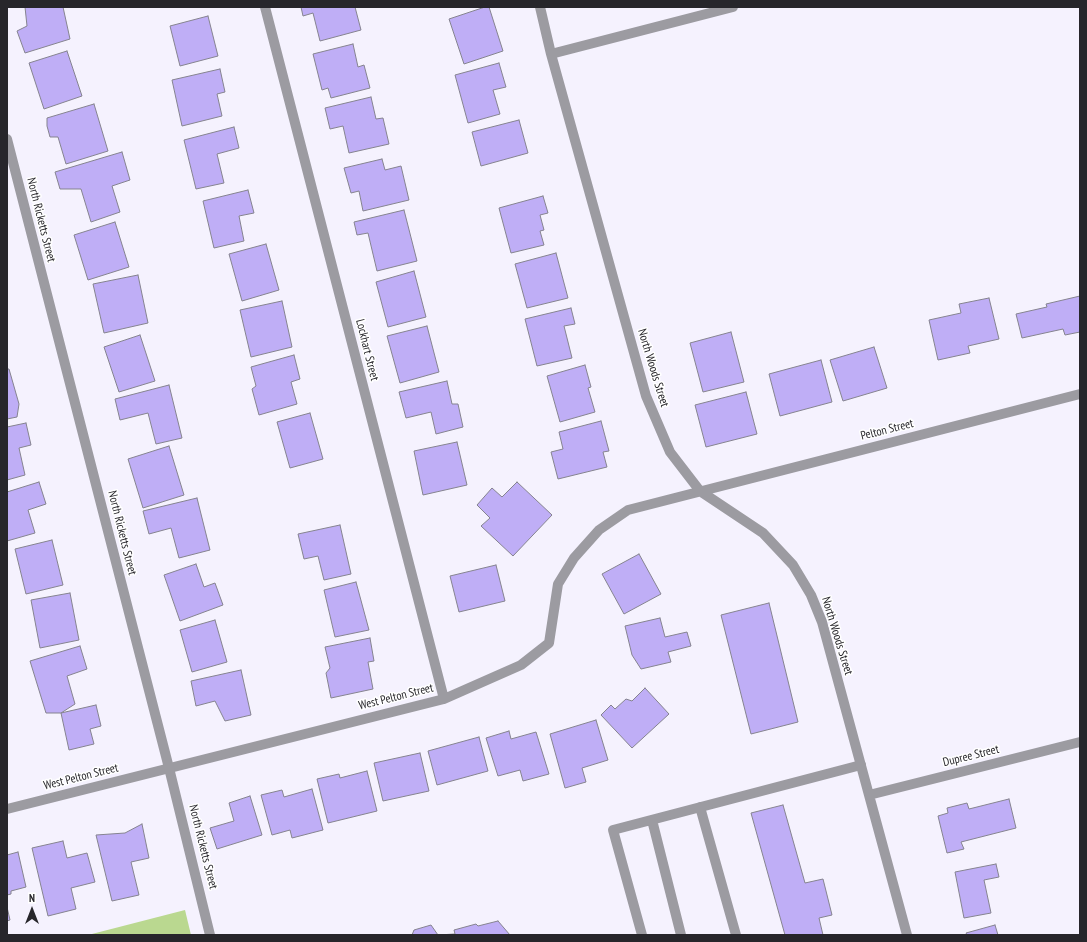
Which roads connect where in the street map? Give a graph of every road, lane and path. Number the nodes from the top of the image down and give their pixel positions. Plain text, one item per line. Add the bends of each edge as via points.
1 (265, 7) edge
2 (540, 7) edge
3 (733, 7) edge
4 (551, 54) junction
5 (7, 139) edge
6 (1080, 394) edge
7 (700, 491) junction
8 (444, 699) junction
9 (1080, 742) edge
10 (861, 765) junction
11 (169, 768) junction
12 (869, 795) junction
13 (700, 807) junction
14 (7, 809) edge
15 (652, 820) junction
16 (210, 935) edge
17 (642, 935) edge
18 (681, 935) edge
19 (736, 935) edge
20 (907, 935) edge

1 - 8 street, Lockhart Street
2 - 4 street, North Woods Street
3 - 4 street
4 - 7 street, North Woods Street via 646,396 670,452
5 - 11 street, North Ricketts Street
6 - 7 street, Pelton Street
7 - 8 street, West Pelton Street via 628,510 599,530 574,558 558,584 549,643 521,666
7 - 10 street, North Woods Street via 764,533 793,565 811,595 822,622
8 - 11 street, West Pelton Street
9 - 12 street, Dupree Street
10 - 12 street, North Woods Street
10 - 13 street
11 - 14 street, West Pelton Street
11 - 16 street, North Ricketts Street
12 - 20 street, North Woods Street
13 - 15 street
13 - 19 street
15 - 17 street via 613,830
15 - 18 street

